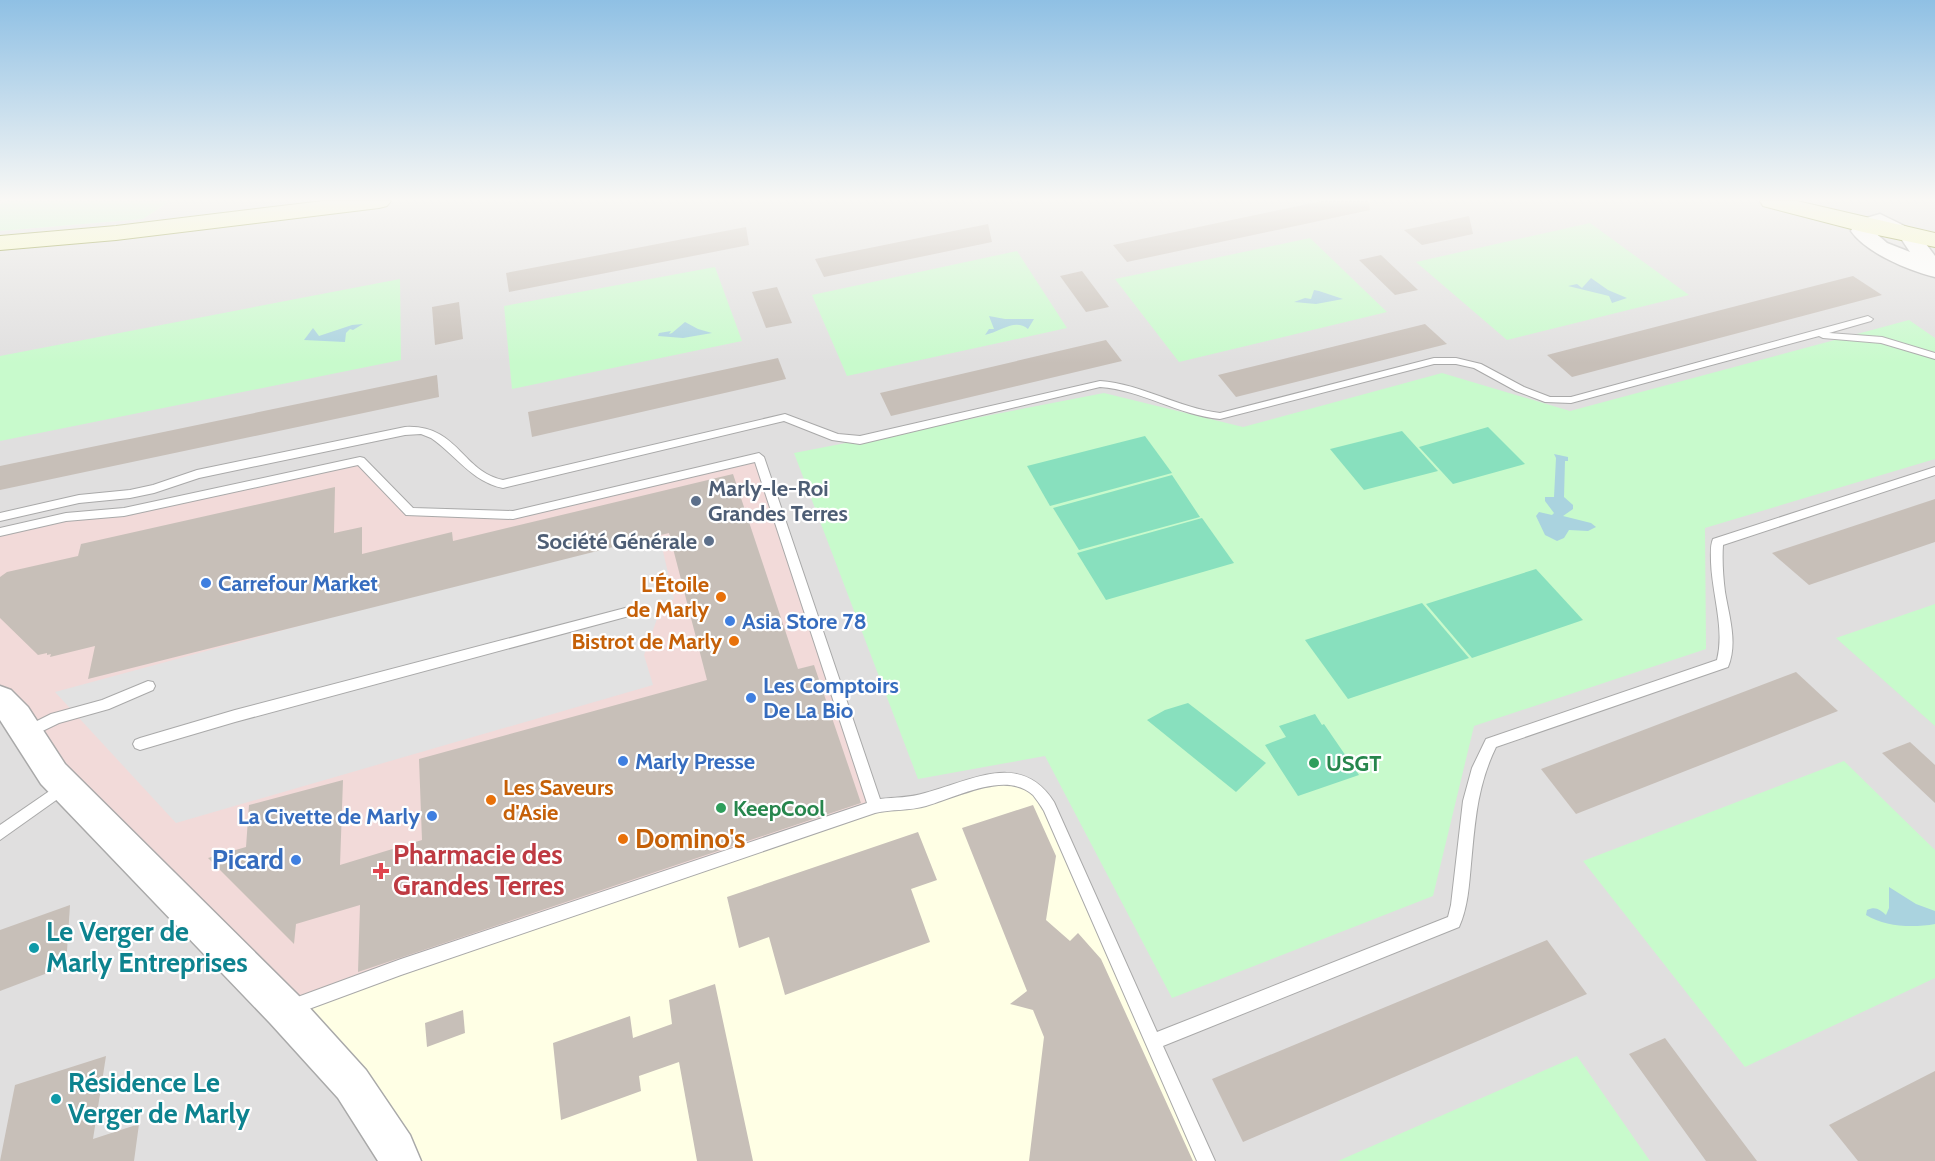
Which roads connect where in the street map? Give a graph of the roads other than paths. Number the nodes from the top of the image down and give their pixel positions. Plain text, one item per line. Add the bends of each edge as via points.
1 (1899, 255) edge
2 (1922, 255) edge
3 (1935, 266) edge
4 (1935, 271) edge
5 (1868, 319) dead end
6 (1809, 335) junction
7 (1935, 356) edge
8 (1935, 471) edge
9 (0, 517) edge
10 (0, 531) edge
11 (629, 612) dead end
12 (148, 686) dead end
13 (0, 699) edge
14 (28, 732) junction
15 (140, 744) dead end
16 (65, 786) junction
17 (875, 807) junction
18 (0, 833) edge
19 (284, 1009) junction
20 (1155, 1041) junction
21 (400, 1161) edge
22 (1206, 1161) edge

1 - 4 street
2 - 3 street
5 - 6 lane
6 - 7 lane via 1882,340
6 - 9 lane via 1570,400 1549,400 1477,366 1456,361 1434,361 1220,416 1195,414 1121,386 1100,384 866,440 836,437 785,417 503,484 482,475 434,435 405,431 197,474 154,489 79,499
8 - 20 lane via 1717,542 1727,653 1723,663 1491,743 1470,801 1460,905 1454,922
10 - 17 lane via 66,517 124,512 360,461 410,512 513,515 759,456
11 - 15 lane
12 - 14 lane via 104,705 56,718
13 - 14 street
14 - 16 street via 53,774
16 - 18 lane
16 - 19 street
17 - 19 lane
17 - 20 lane via 891,802 911,803 995,778 1012,779 1037,790 1049,807
19 - 21 street via 352,1084
20 - 22 lane

